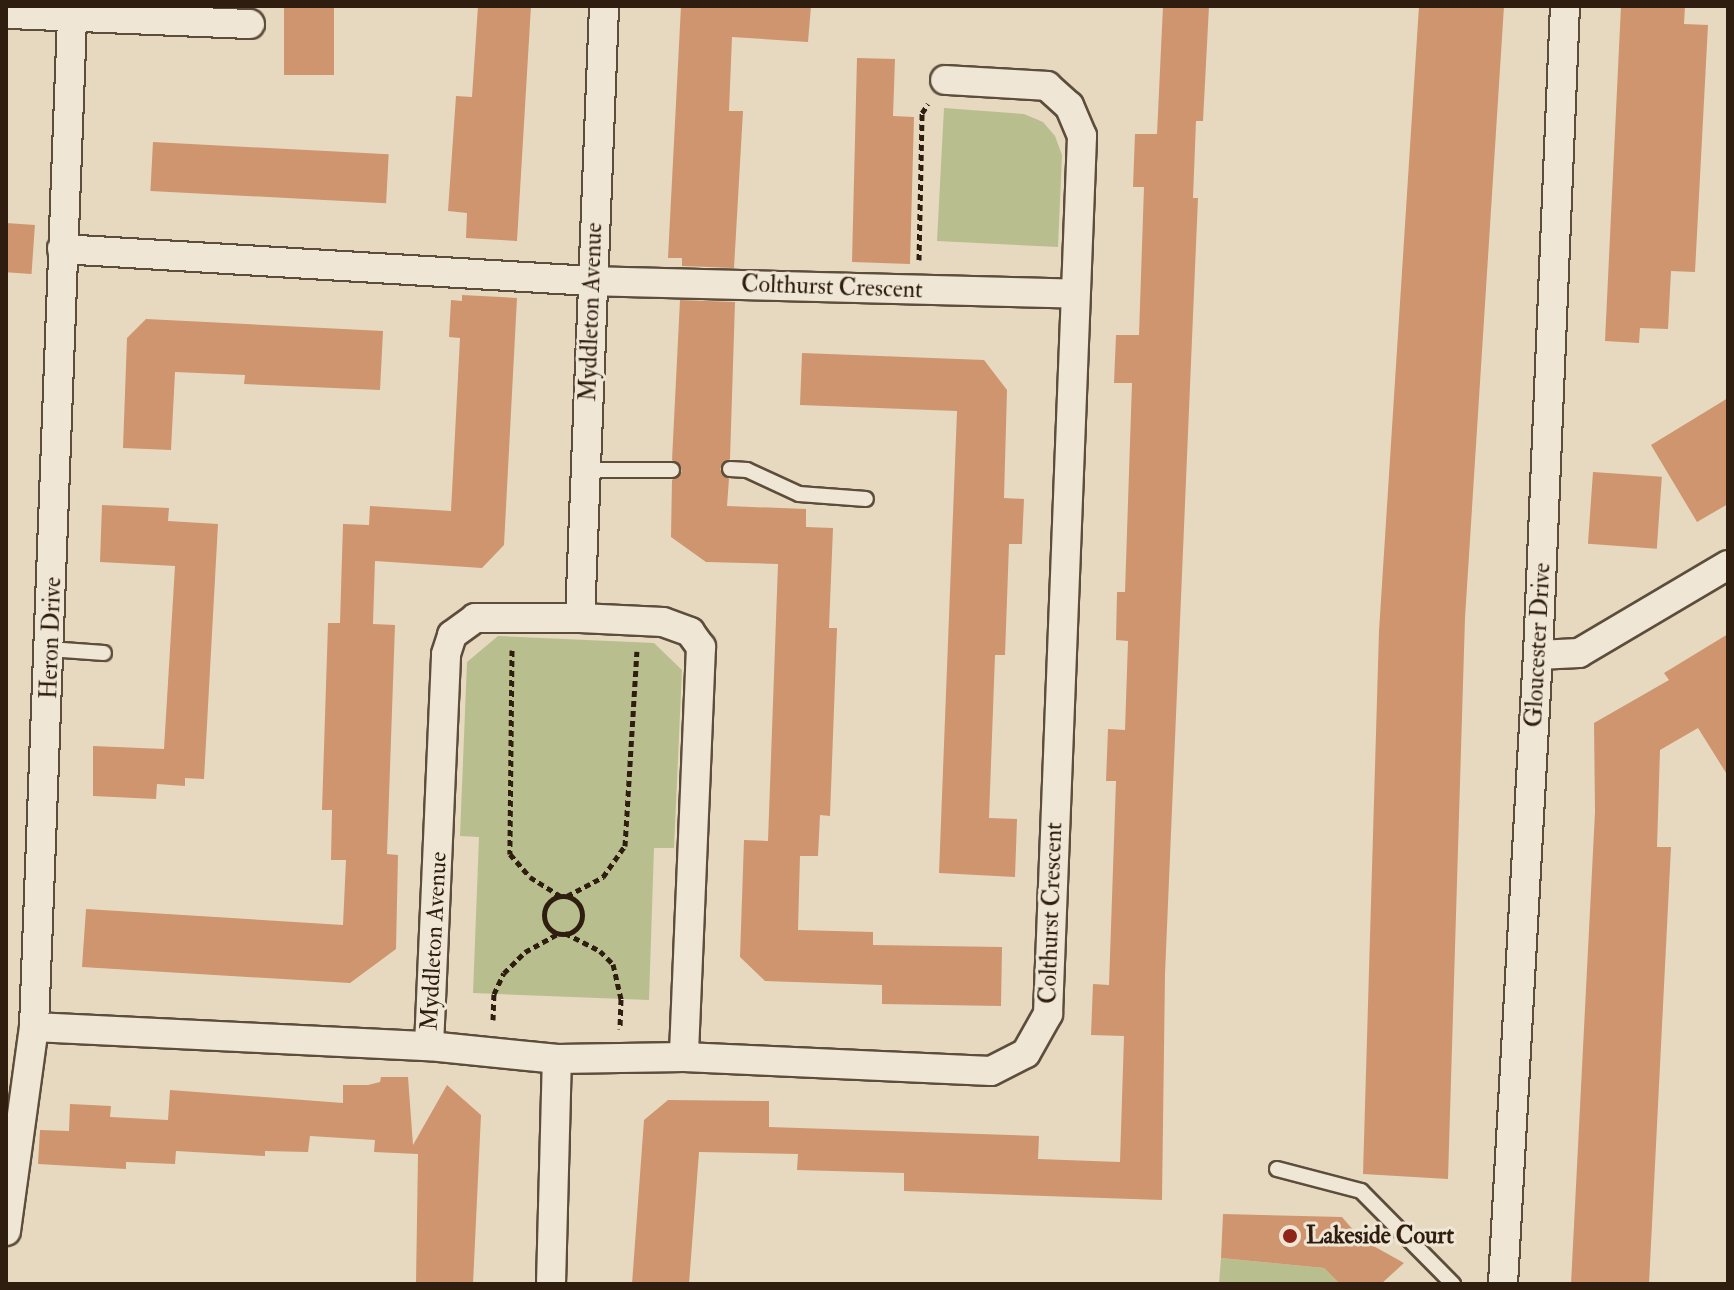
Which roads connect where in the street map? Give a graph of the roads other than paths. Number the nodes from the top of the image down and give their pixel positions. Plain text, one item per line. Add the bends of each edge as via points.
1 (604, 6) edge
2 (1565, 6) edge
3 (10, 14) dead end
4 (72, 19) junction
5 (250, 24) dead end
6 (945, 80) road end
7 (62, 249) junction
8 (591, 281) junction
9 (1074, 294) junction
10 (730, 469) dead end
11 (585, 470) junction
12 (672, 470) dead end
13 (866, 499) dead end
14 (1728, 565) edge
15 (580, 618) junction
16 (49, 649) junction
17 (104, 653) dead end
18 (1538, 655) junction
19 (34, 1027) junction
20 (429, 1046) junction
21 (684, 1057) junction
22 (557, 1059) junction
23 (1277, 1169) dead end
24 (6, 1231) edge
25 (551, 1284) edge
26 (1453, 1284) edge
27 (1503, 1284) edge

1 - 8 street, Myddleton Avenue
2 - 18 street, Gloucester Drive
3 - 4 street
4 - 5 street
4 - 7 street, Heron Drive
6 - 9 street, Colthurst Crescent via 1047,86 1069,106 1082,136
7 - 8 street
7 - 16 street, Heron Drive
8 - 9 street, Colthurst Crescent
8 - 11 street, Myddleton Avenue
9 - 21 street, Colthurst Crescent via 1048,1014 1026,1053 991,1071
10 - 13 lane via 747,470 799,494
11 - 12 lane
11 - 15 street, Myddleton Avenue
14 - 18 street via 1579,653
15 - 20 street, Myddleton Avenue via 513,616 462,624 446,654
15 - 21 street, Myddleton Avenue via 663,622 690,632 701,647
16 - 17 lane
16 - 19 street, Heron Drive
18 - 27 street, Gloucester Drive
19 - 20 street
19 - 24 street, Heron Drive
20 - 22 street
21 - 22 street, Colthurst Crescent
22 - 25 street
23 - 26 lane via 1361,1191

